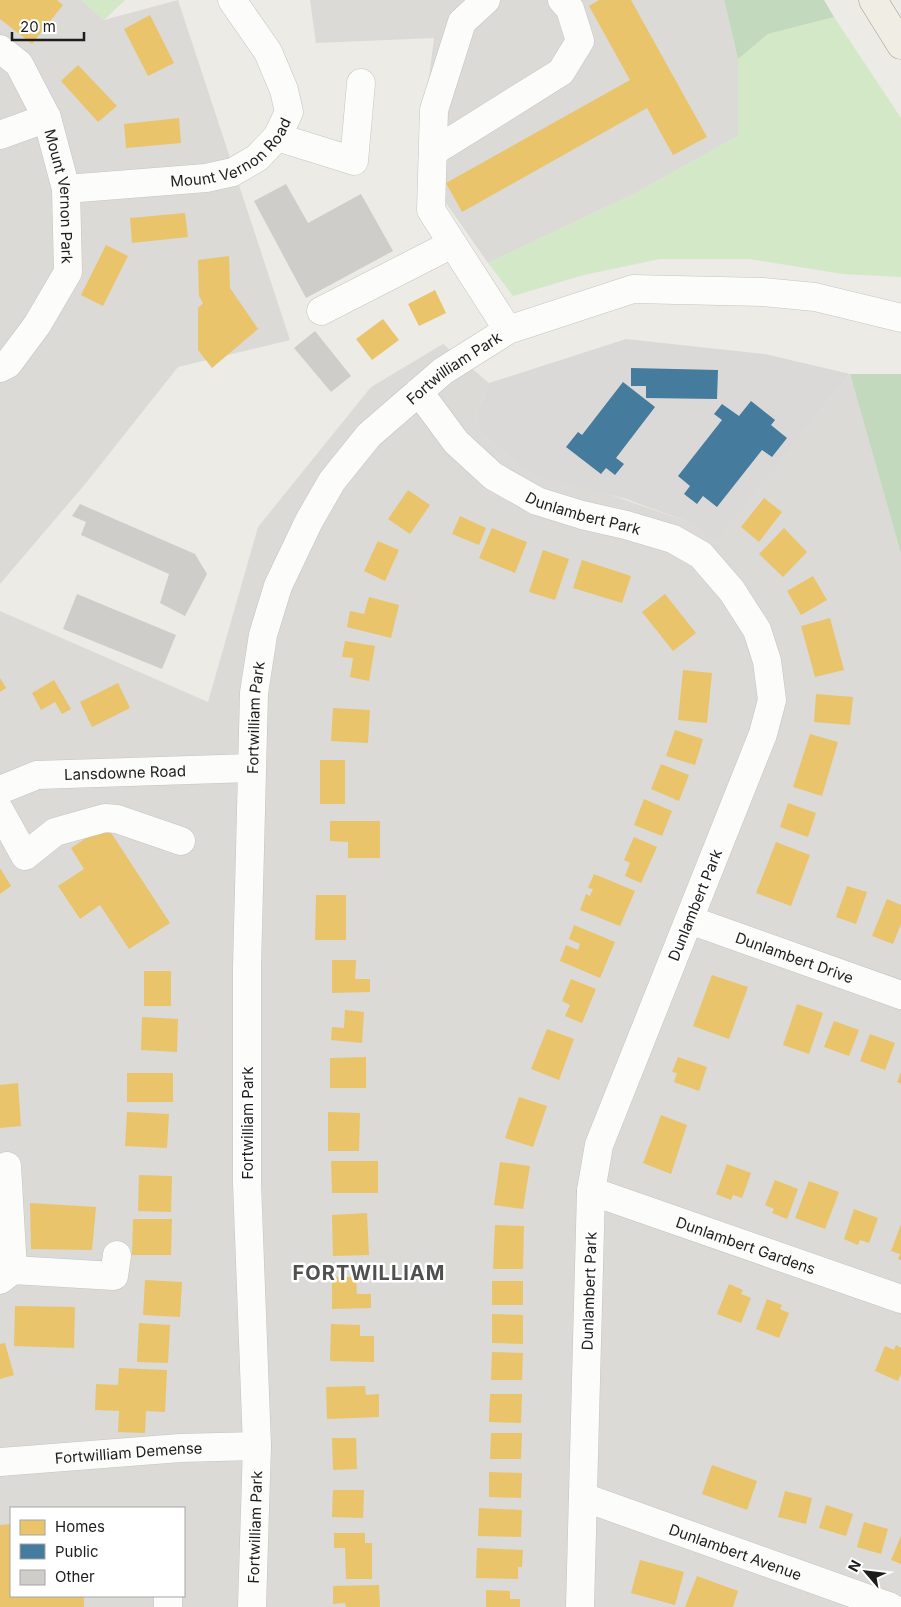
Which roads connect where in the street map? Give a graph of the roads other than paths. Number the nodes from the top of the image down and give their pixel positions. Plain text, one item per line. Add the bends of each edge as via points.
1 (232, 0) edge
2 (486, 0) edge
3 (562, 0) edge
4 (874, 0) edge
5 (901, 45) edge
6 (0, 49) edge
7 (361, 83) dead end
8 (47, 118) junction
9 (0, 135) edge
10 (277, 137) junction
11 (433, 152) junction
12 (66, 189) junction
13 (452, 244) junction
14 (321, 311) dead end
15 (901, 318) edge
16 (508, 330) junction
17 (0, 368) edge
18 (419, 392) junction
19 (251, 768) junction
20 (0, 790) edge
21 (0, 811) edge
22 (181, 841) dead end
23 (690, 920) junction
24 (901, 995) edge
25 (7, 1166) dead end
26 (592, 1190) junction
27 (117, 1255) dead end
28 (7, 1275) edge
29 (901, 1299) edge
30 (257, 1446) junction
31 (0, 1462) edge
32 (583, 1497) junction
33 (252, 1607) edge
34 (580, 1607) edge
35 (891, 1607) edge

1 - 10 street, Mount Vernon Road via 268,52 284,90 289,112
2 - 11 street via 462,22 434,110
3 - 11 street via 570,8 580,41 561,72
4 - 5 main road
6 - 8 street, Mount Vernon Park via 19,64
7 - 10 street via 354,160
8 - 9 street
8 - 12 street, Mount Vernon Park
10 - 12 street, Mount Vernon Road via 257,158 234,172 206,178
11 - 13 street via 430,210
12 - 17 street, Mount Vernon Park via 68,272 37,325 8,364
13 - 14 street
13 - 16 street
15 - 16 street, Fortwilliam Park via 815,297 763,292 632,289
16 - 18 street, Fortwilliam Park via 443,370
18 - 19 street, Fortwilliam Park via 370,435 332,481 278,586 263,635 254,693
18 - 23 street, Dunlambert Park via 456,442 493,476 537,501 664,536 702,554 732,591 757,630 767,661 772,700 763,734
19 - 20 street, Lansdowne Road via 37,774
19 - 30 street, Fortwilliam Park via 247,1173
21 - 22 street via 25,856 55,832 105,818 117,819
23 - 24 street, Dunlambert Drive
23 - 26 street, Dunlambert Park via 599,1144
25 - 28 street
26 - 29 street, Dunlambert Gardens
26 - 32 street, Dunlambert Park
27 - 28 street via 114,1276
30 - 31 street, Fortwilliam Demense via 180,1448
30 - 33 street, Fortwilliam Park
32 - 34 street, Dunlambert Park
32 - 35 street, Dunlambert Avenue

